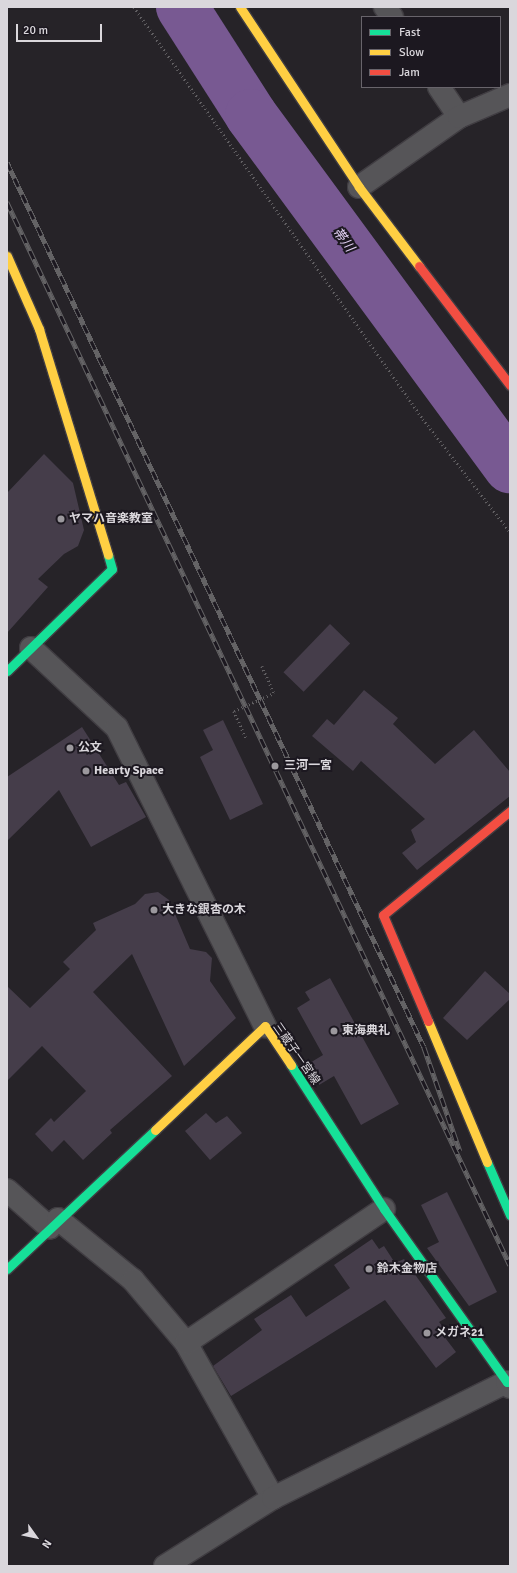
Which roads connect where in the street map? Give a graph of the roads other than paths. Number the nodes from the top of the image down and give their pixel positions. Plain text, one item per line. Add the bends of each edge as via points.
1 (240, 7) edge
2 (385, 7) edge
3 (391, 16) edge
4 (440, 88) edge
5 (510, 95) edge
6 (459, 117) junction
7 (359, 187) junction
8 (7, 256) edge
9 (510, 385) edge
10 (31, 648) junction
11 (7, 671) edge
12 (510, 811) edge
13 (265, 1026) junction
14 (7, 1190) edge
15 (384, 1209) junction
16 (510, 1215) edge
17 (54, 1224) junction
18 (7, 1269) edge
19 (186, 1343) junction
20 (509, 1383) edge
21 (273, 1498) junction
22 (164, 1566) edge

1 - 7 street
2 - 3 street
4 - 6 street
5 - 6 street
6 - 7 street
7 - 9 street
8 - 10 street via 39,329 112,570
10 - 11 street
10 - 13 street via 116,728
12 - 16 street via 383,915
13 - 15 street, 三蔵子一宮線
13 - 17 street, 三蔵子一宮線
14 - 17 street
15 - 19 street
15 - 20 street, 三蔵子一宮線
17 - 18 street, 三蔵子一宮線
17 - 19 street via 133,1280
19 - 21 street
20 - 21 street
21 - 22 street

